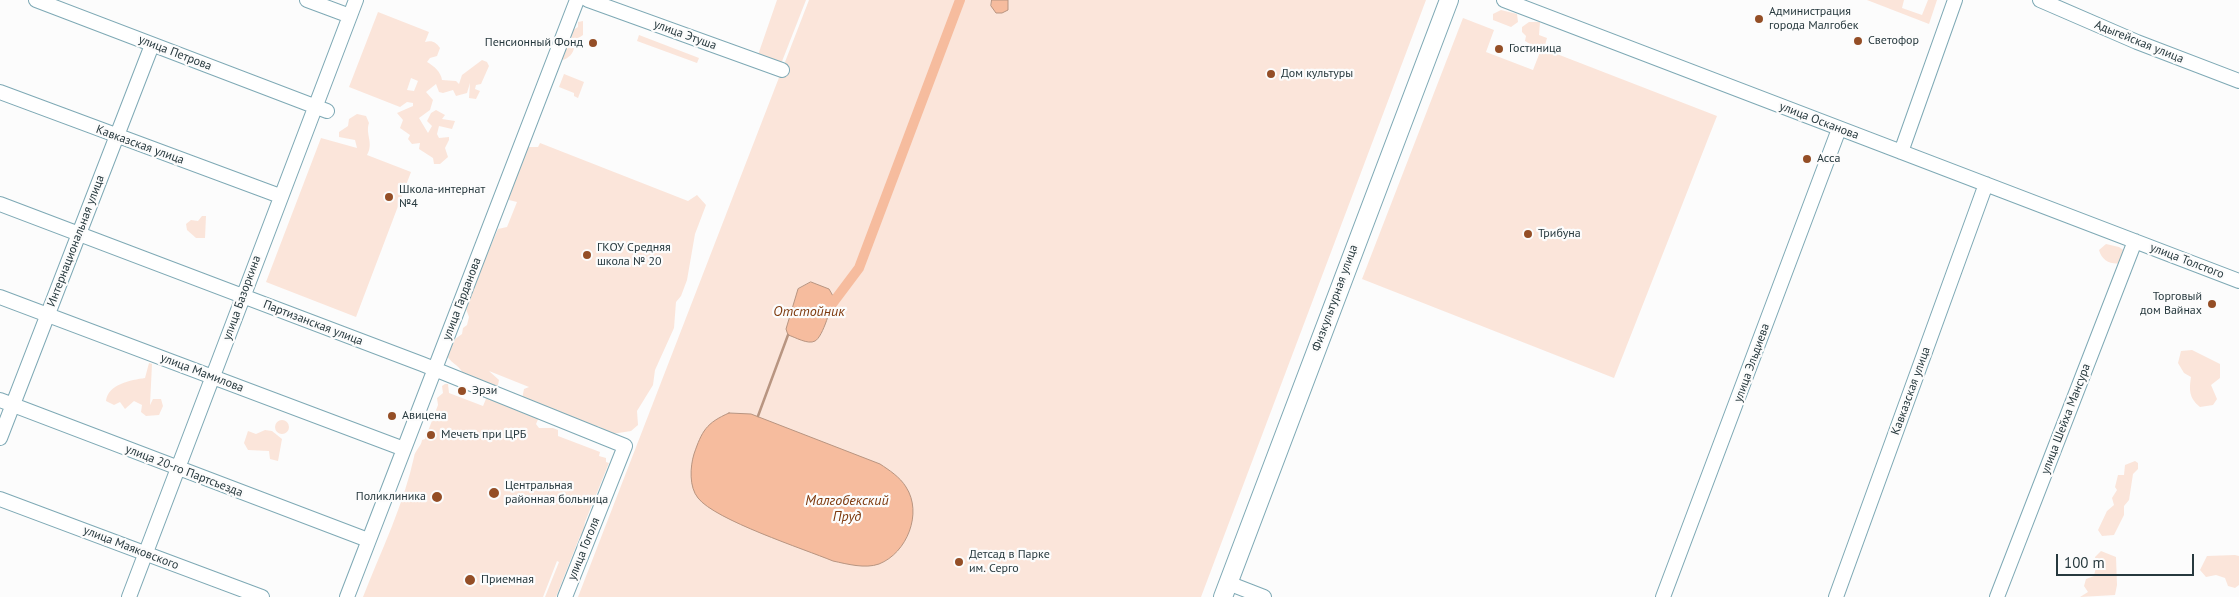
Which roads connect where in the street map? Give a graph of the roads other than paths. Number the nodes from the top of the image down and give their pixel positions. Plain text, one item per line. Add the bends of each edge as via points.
1 (36, 0) edge
2 (307, 0) edge
3 (356, 0) edge
4 (577, 0) edge
5 (588, 0) edge
6 (1449, 0) edge
7 (1504, 0) edge
8 (1955, 0) edge
9 (2040, 0) edge
10 (350, 16) junction
11 (152, 45) junction
12 (782, 70) dead end
13 (2239, 81) edge
14 (0, 92) edge
15 (321, 109) junction
16 (1839, 129) junction
17 (117, 136) junction
18 (1901, 152) junction
19 (1986, 184) junction
20 (280, 196) junction
21 (0, 204) edge
22 (79, 234) junction
23 (2135, 241) junction
24 (2239, 281) edge
25 (243, 296) junction
26 (0, 297) edge
27 (47, 315) junction
28 (435, 369) junction
29 (212, 377) junction
30 (6, 403) edge
31 (0, 438) edge
32 (625, 446) joint
33 (404, 449) junction
34 (178, 468) junction
35 (0, 499) edge
36 (368, 540) junction
37 (146, 553) junction
38 (1226, 590) edge
39 (129, 597) edge
40 (262, 597) edge
41 (346, 597) edge
42 (565, 597) edge
43 (1264, 597) edge
44 (1663, 597) edge
45 (1836, 597) edge
46 (1997, 597) edge

1 - 11 street, улица Петрова
2 - 10 street
3 - 10 street, улица Базоркина
4 - 28 street, улица Гарданова
5 - 12 street, улица Этуша
6 - 38 main road, Физкультурная улица
7 - 16 street, улица Осканова
8 - 18 street
9 - 13 street, Адыгейская улица
10 - 15 street, улица Базоркина
11 - 15 street, улица Петрова
11 - 17 street, Интернациональная улица
14 - 17 street, Кавказская улица
15 - 20 street, улица Базоркина
16 - 18 street, улица Осканова
16 - 44 street, улица Эльдиева
17 - 20 street, Кавказская улица
17 - 22 street, Интернациональная улица
18 - 19 street, улица Осканова
19 - 23 street, улица Осканова
19 - 45 street, Кавказская улица
20 - 25 street, улица Базоркина
21 - 22 street, Партизанская улица
22 - 25 street, Партизанская улица
22 - 27 street, Интернациональная улица
23 - 24 street, улица Толстого
23 - 46 street, улица Шейха Мансура
25 - 28 street, Партизанская улица
25 - 29 street, улица Базоркина
26 - 27 street, улица Мамилова
27 - 29 street, улица Мамилова
27 - 30 street, Интернациональная улица
28 - 32 street, Партизанская улица
28 - 33 street, улица Гарданова
29 - 33 street, улица Мамилова
29 - 34 street, улица Базоркина
30 - 31 street, Интернациональная улица
30 - 34 street, улица 20-го Партсъезда
32 - 42 street, улица Гоголя
33 - 36 street, улица Гарданова
34 - 36 street, улица 20-го Партсъезда
34 - 37 street, улица Базоркина
35 - 37 street, улица Маяковского
36 - 41 street, улица Гарданова
37 - 39 street, улица Базоркина
37 - 40 street, улица Маяковского
38 - 43 street

